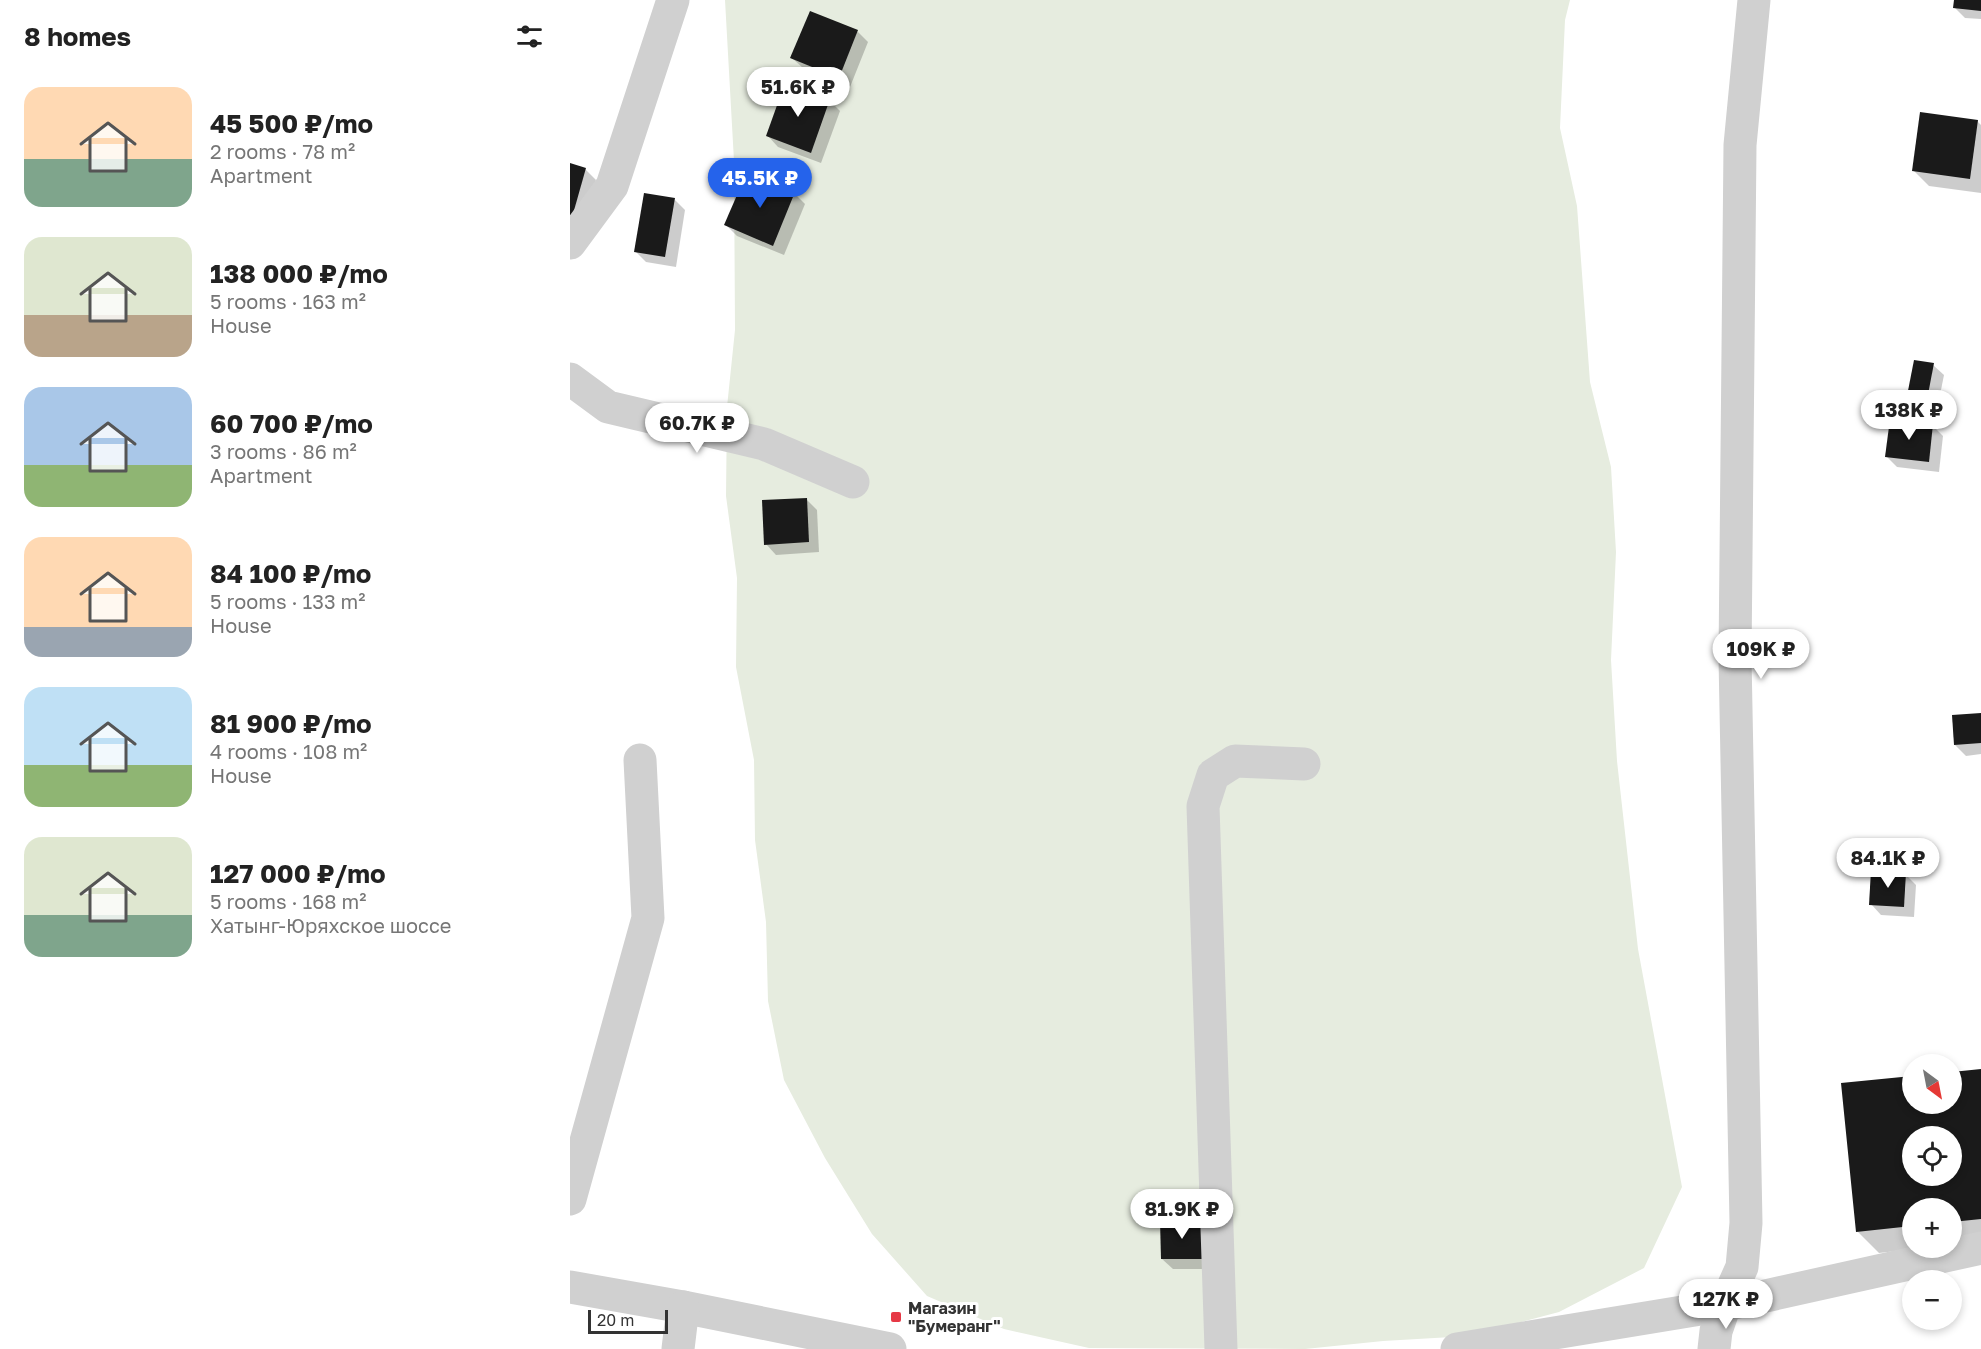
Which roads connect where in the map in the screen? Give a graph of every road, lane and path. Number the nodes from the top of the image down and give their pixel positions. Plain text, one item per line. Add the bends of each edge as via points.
1 (672, 0) edge
2 (1754, 0) edge
3 (570, 243) edge
4 (570, 379) edge
5 (852, 482) dead end
6 (640, 760) dead end
7 (1304, 764) dead end
8 (570, 1199) edge
9 (1981, 1248) edge
10 (570, 1287) edge
11 (1725, 1305) junction
12 (683, 1307) junction
13 (678, 1349) edge
14 (890, 1349) edge
15 (1221, 1349) edge
16 (1457, 1349) edge
17 (1714, 1349) edge

1 - 3 street via 612,186
2 - 11 street via 1740,145 1735,658 1746,1223 1742,1267
4 - 5 street via 608,407 764,444
6 - 8 street via 648,918
7 - 15 street via 1235,761 1213,775 1203,806
9 - 11 street
10 - 12 street
11 - 16 street
11 - 17 street
12 - 13 street
12 - 14 street

